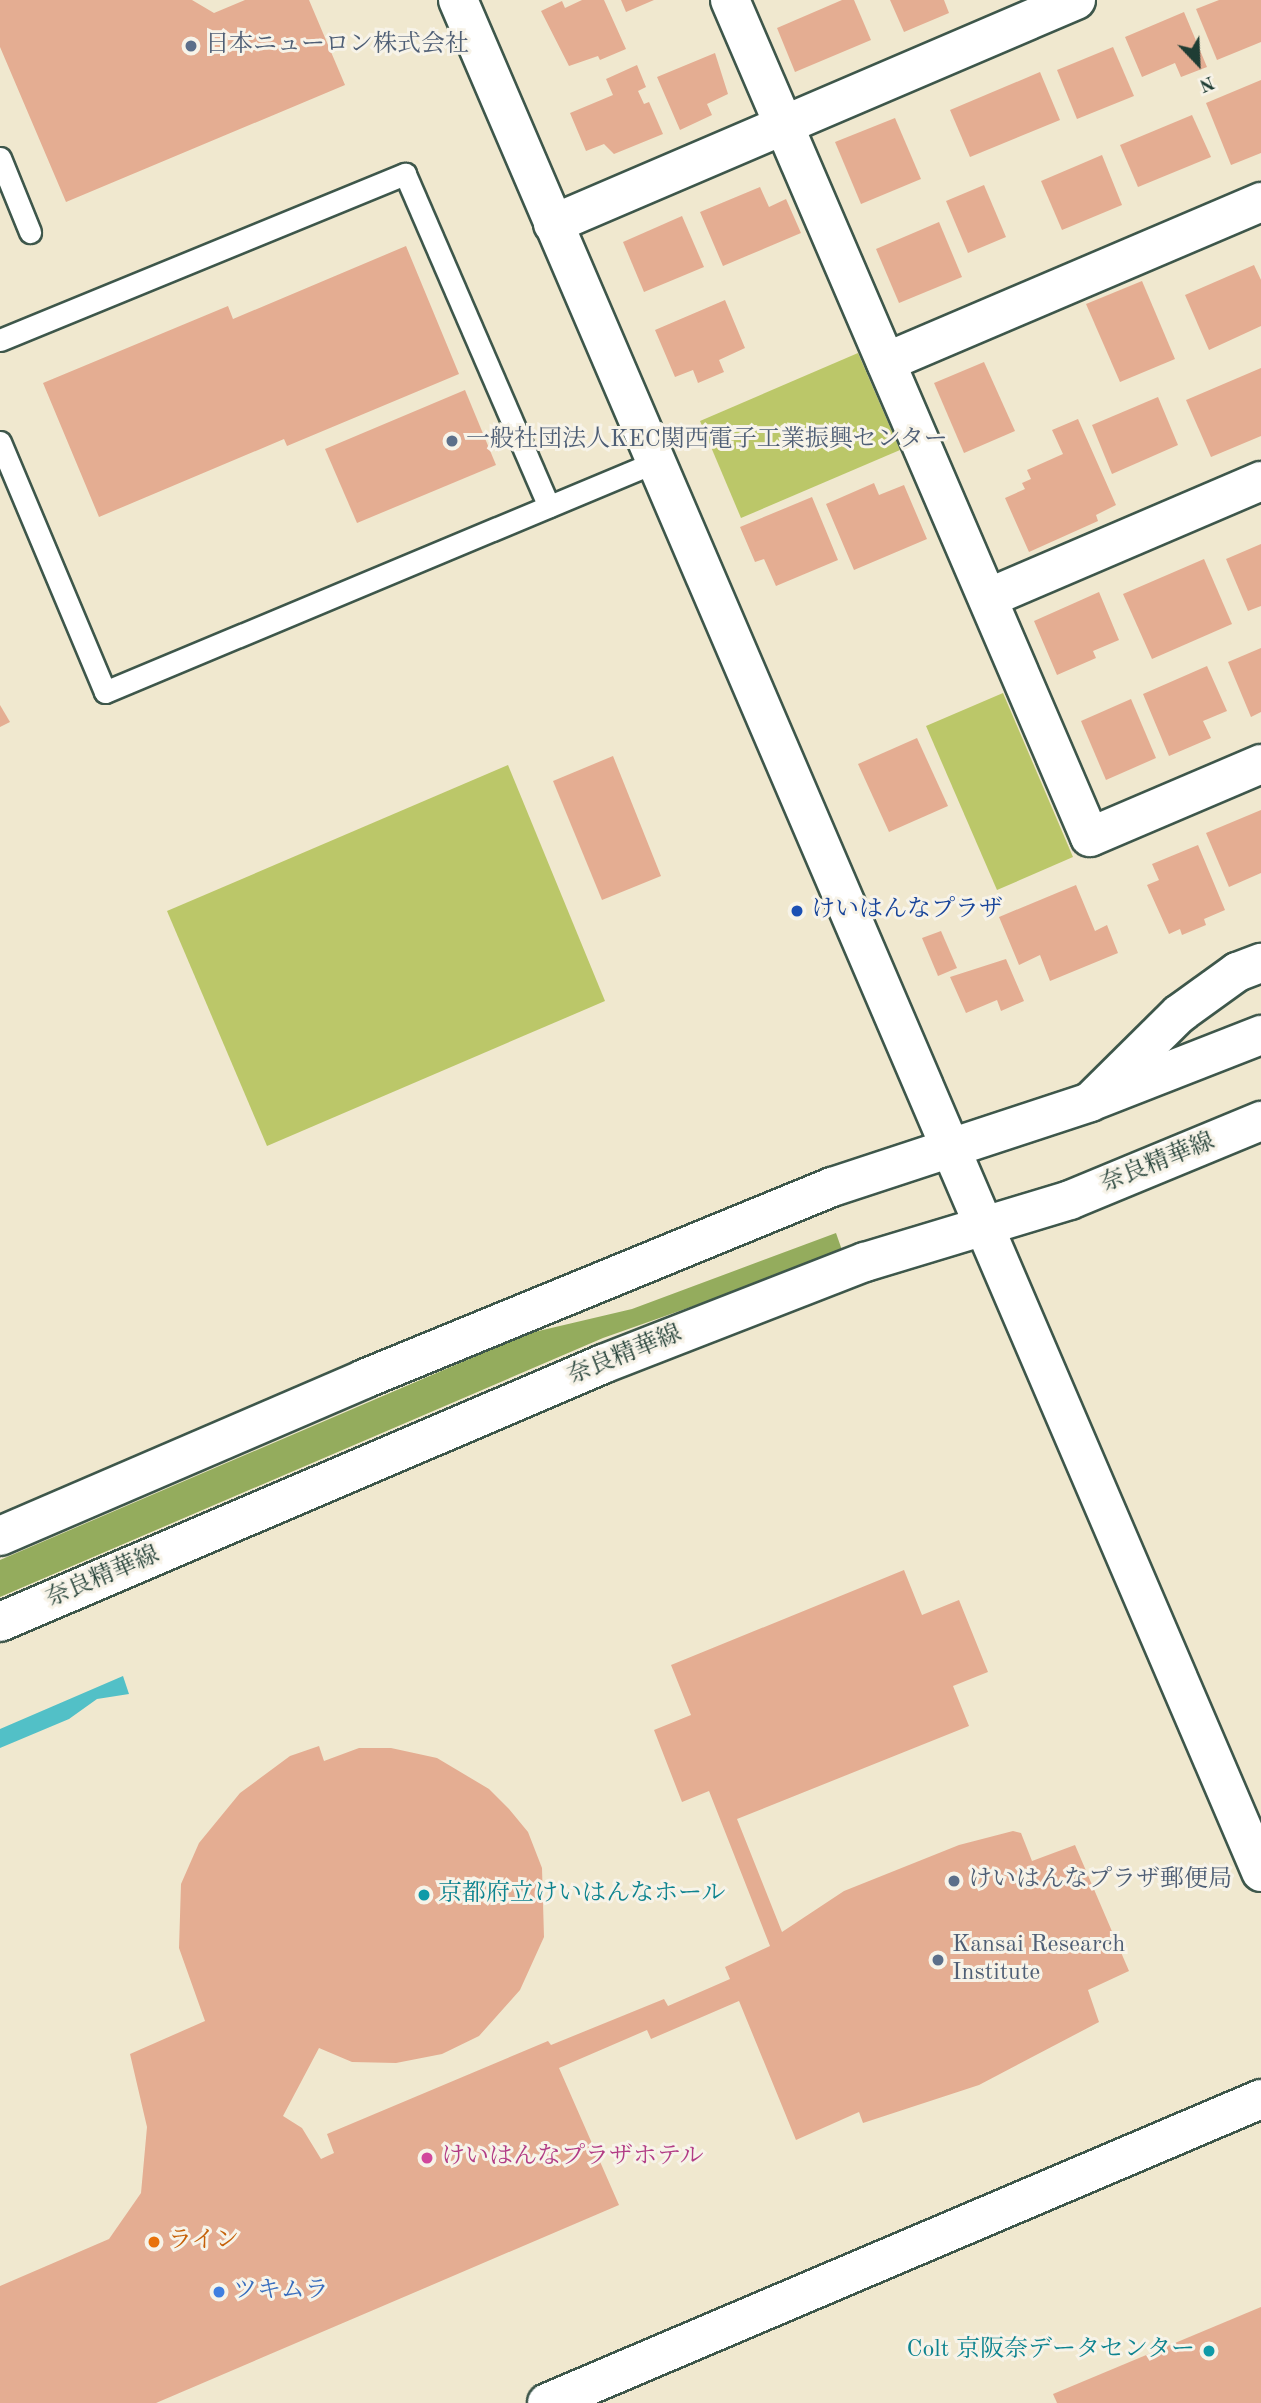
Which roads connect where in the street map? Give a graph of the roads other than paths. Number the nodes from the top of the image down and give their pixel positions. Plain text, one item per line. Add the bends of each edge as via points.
1 (458, 0) edge
2 (730, 0) edge
3 (1076, 0) edge
4 (784, 125) junction
5 (0, 158) edge
6 (1261, 202) edge
7 (553, 224) junction
8 (30, 232) dead end
9 (0, 340) edge
10 (886, 362) junction
11 (0, 442) edge
12 (655, 463) junction
13 (1261, 481) edge
14 (549, 506) junction
15 (988, 598) junction
16 (1261, 764) edge
17 (1261, 963) edge
18 (1261, 1035) edge
19 (1090, 1102) junction
20 (1261, 1121) edge
21 (950, 1146) junction
22 (984, 1224) junction
23 (0, 1536) edge
24 (0, 1622) edge
25 (1261, 1872) edge
26 (1261, 2099) edge
27 (547, 2403) edge

1 - 7 street
2 - 4 street
3 - 4 street
4 - 7 street
4 - 10 street
5 - 8 lane
6 - 10 street
7 - 12 street
9 - 14 lane via 405,174
10 - 15 street
11 - 14 lane via 105,692
12 - 14 lane
12 - 21 street
13 - 15 street
15 - 16 street via 1090,837
17 - 19 street via 1237,972 1179,1014
18 - 19 street
19 - 21 street
20 - 22 street, 奈良精華線 via 1070,1200
21 - 22 street
21 - 23 street via 832,1187 376,1374
22 - 24 street, 奈良精華線 via 865,1262 603,1364
22 - 25 street
26 - 27 street

